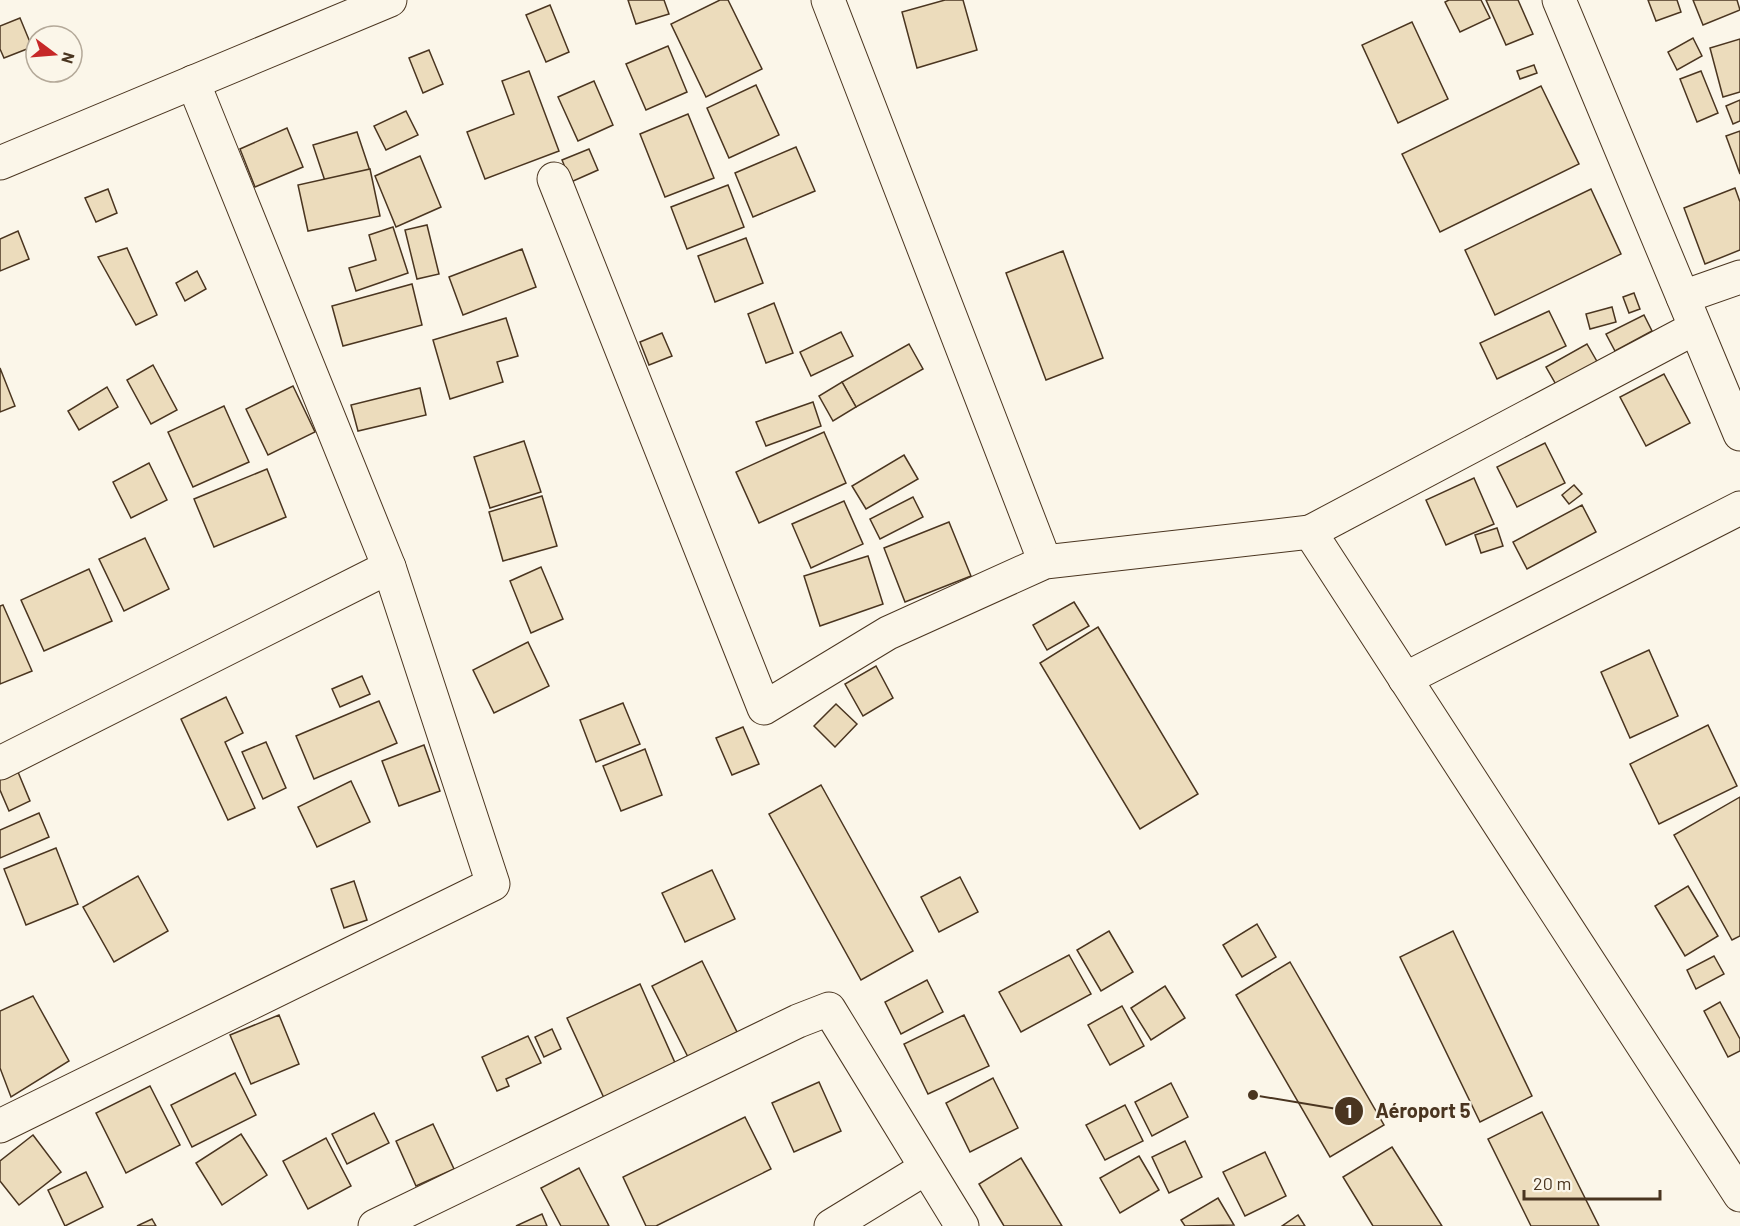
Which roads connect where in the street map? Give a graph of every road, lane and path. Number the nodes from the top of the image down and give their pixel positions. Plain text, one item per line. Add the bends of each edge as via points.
1 (390, 0) edge
2 (828, 0) edge
3 (1559, 0) edge
4 (193, 82) junction
5 (0, 163) edge
6 (554, 179) dead end
7 (1740, 277) edge
8 (1683, 297) junction
9 (1695, 328) junction
10 (1740, 434) edge
11 (1740, 508) edge
12 (1310, 532) junction
13 (1045, 562) junction
14 (389, 567) junction
15 (1405, 679) junction
16 (0, 763) edge
17 (0, 1126) edge
18 (926, 1168) junction
19 (1740, 1195) edge
20 (375, 1226) edge
21 (831, 1226) edge
22 (962, 1226) edge

1 - 4 street
2 - 13 street
3 - 8 street
4 - 5 street
4 - 14 street
6 - 13 street via 764,708 888,633
7 - 8 street
8 - 9 street
9 - 10 street
9 - 12 street
11 - 15 street
12 - 13 street
12 - 15 street
14 - 16 street
14 - 17 street via 493,884
15 - 19 street
18 - 20 street via 828,1009
18 - 21 street
18 - 22 street

